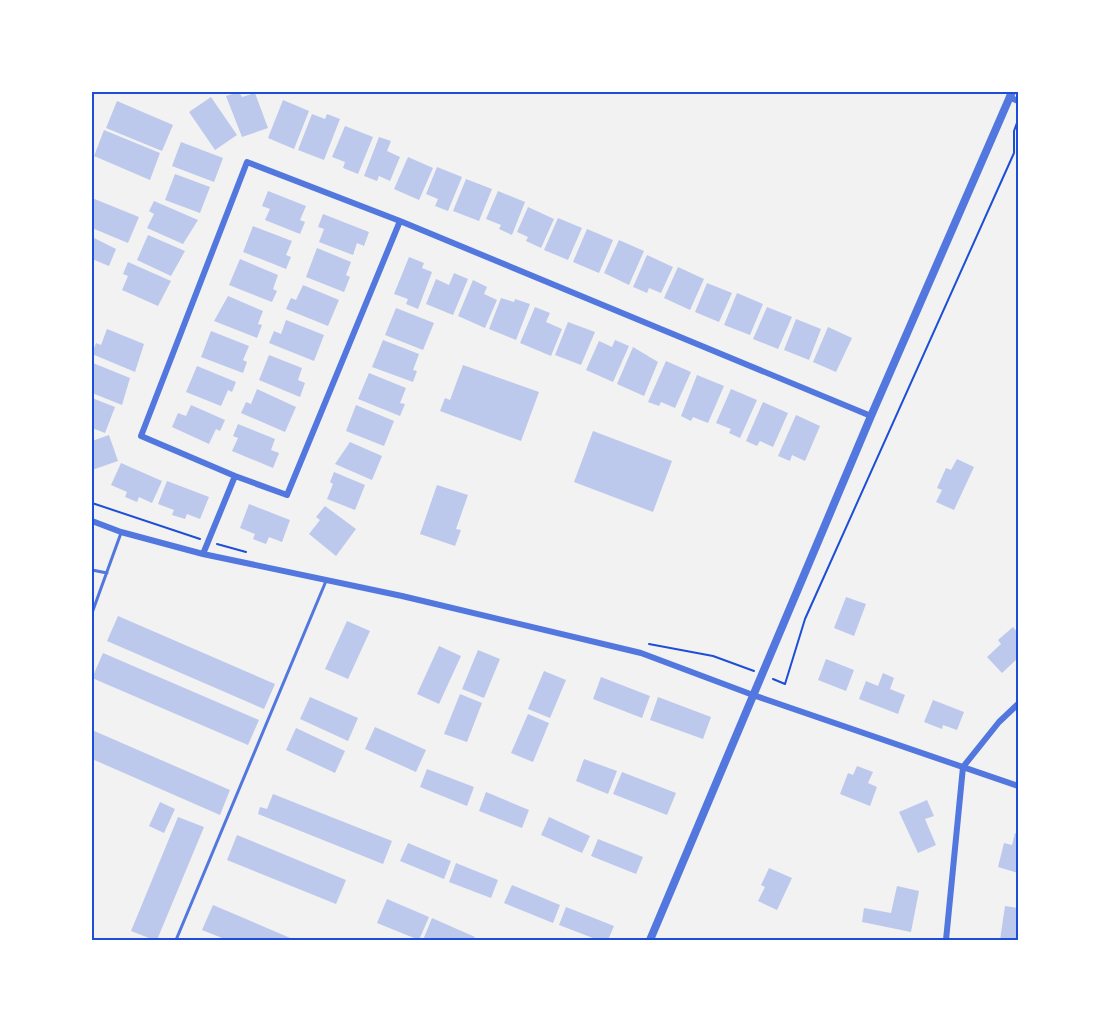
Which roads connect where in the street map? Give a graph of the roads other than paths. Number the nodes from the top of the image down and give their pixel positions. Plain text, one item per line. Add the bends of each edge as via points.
1 (1011, 94) edge
2 (1018, 101) edge
3 (400, 221) junction
4 (871, 416) junction
5 (234, 476) junction
6 (92, 521) edge
7 (121, 532) junction
8 (203, 554) junction
9 (92, 570) edge
10 (107, 573) junction
11 (326, 581) junction
12 (92, 613) edge
13 (753, 695) junction
14 (1018, 704) edge
15 (963, 767) junction
16 (1018, 786) edge
17 (176, 940) edge
18 (650, 940) edge
19 (946, 940) edge

1 - 2 street
1 - 4 street
3 - 4 street
3 - 5 street via 287,495
3 - 5 street via 247,162 141,436
4 - 13 street
5 - 8 street
6 - 7 street
7 - 8 street
7 - 10 lane
8 - 11 street
9 - 10 lane
10 - 12 lane
11 - 13 street via 640,653
11 - 17 lane
13 - 15 street
13 - 18 street
14 - 15 street
15 - 16 street
15 - 19 street

